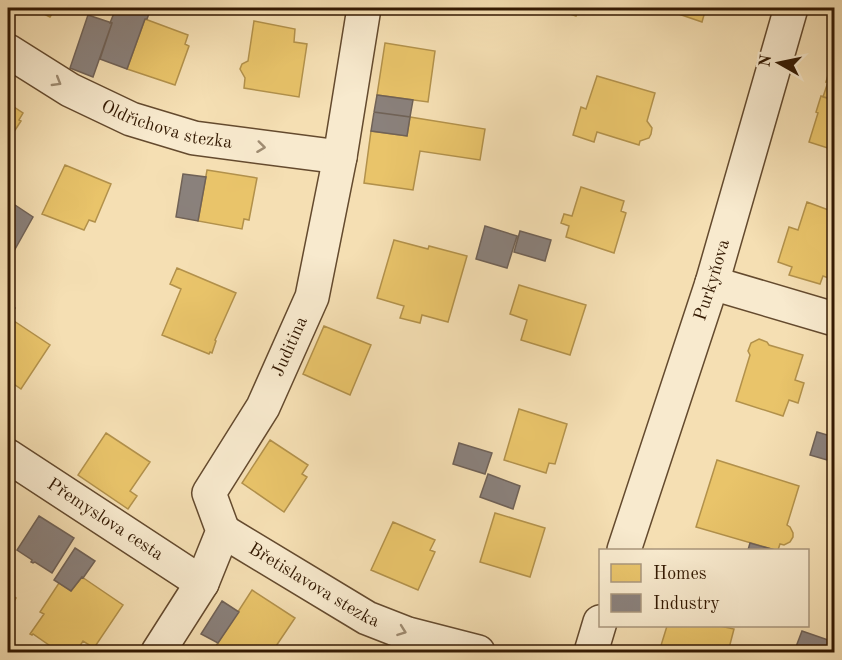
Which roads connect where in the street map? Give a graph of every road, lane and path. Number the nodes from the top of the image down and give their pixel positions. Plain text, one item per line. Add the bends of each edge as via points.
1 (364, 8) edge
2 (791, 8) edge
3 (8, 51) edge
4 (340, 157) junction
5 (712, 283) junction
6 (834, 319) edge
7 (8, 456) edge
8 (223, 531) junction
9 (624, 549) edge
10 (202, 583) junction
11 (599, 625) edge
12 (158, 652) edge
13 (478, 652) edge
14 (591, 652) edge

1 - 4 street, Juditina
2 - 5 street, Purkyňova
3 -> 4 street, Oldřichova stezka via 70,90 131,119 194,138
4 - 8 street, Juditina via 312,297 263,407 209,493
5 - 6 street
5 - 9 street, Purkyňova
7 - 10 street, Přemyslova cesta
8 - 10 street
8 -> 13 street, Břetislavova stezka via 368,618 408,634
10 - 12 street
11 - 14 street

